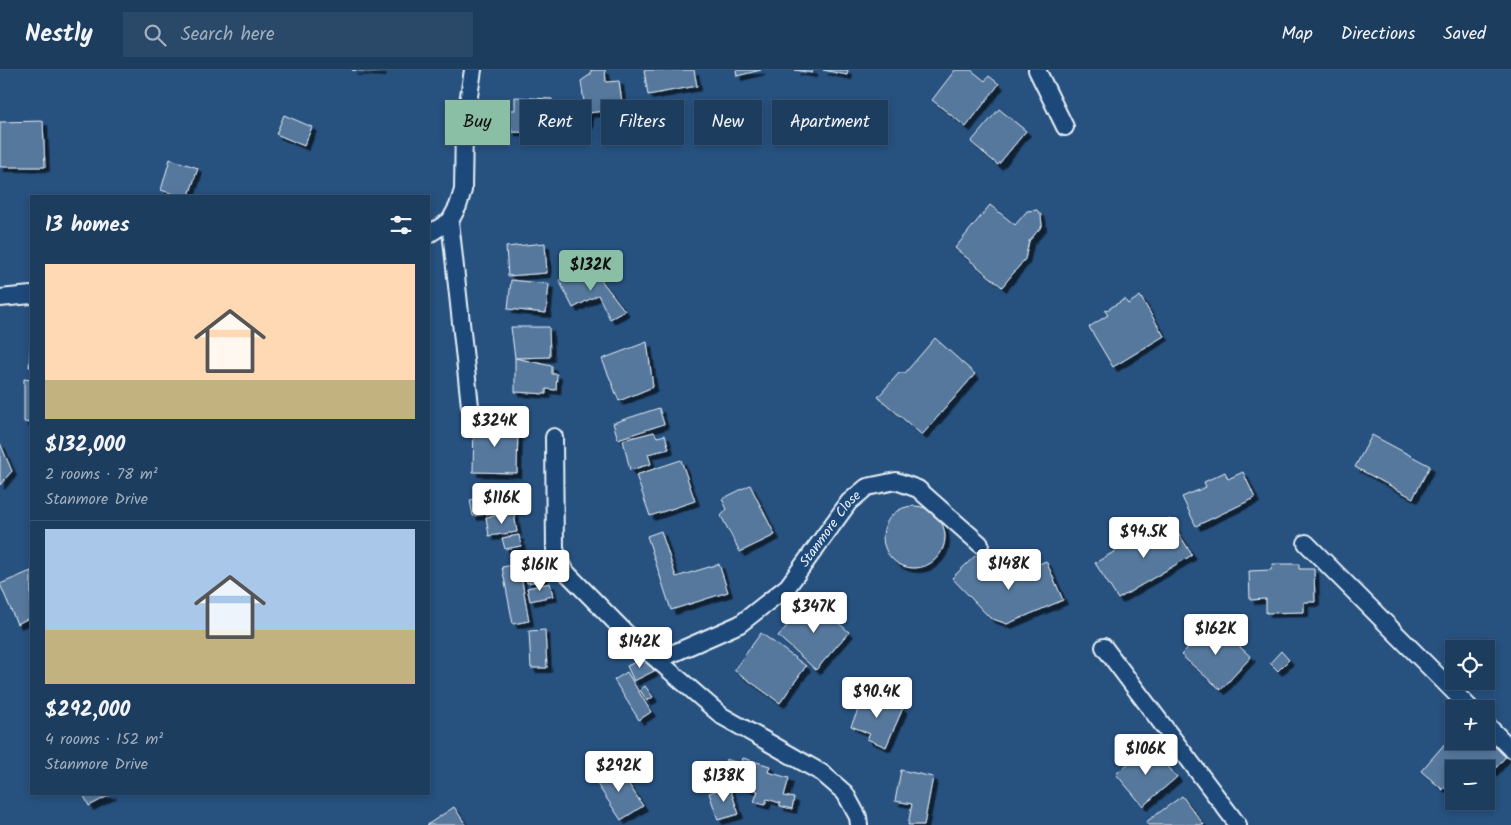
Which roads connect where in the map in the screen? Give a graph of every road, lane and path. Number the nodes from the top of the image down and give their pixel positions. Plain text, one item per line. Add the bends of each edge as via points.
1 (473, 70) edge
2 (1037, 70) edge
3 (1066, 127) dead end
4 (450, 221) junction
5 (430, 233) edge
6 (30, 296) edge
7 (0, 298) edge
8 (470, 406) dead end
9 (554, 437) dead end
10 (1306, 542) dead end
11 (980, 544) dead end
12 (1104, 647) dead end
13 (658, 660) junction
14 (1462, 700) edge
15 (1495, 733) edge
16 (1511, 749) edge
17 (859, 825) edge
18 (1238, 825) edge

1 - 4 street via 464,128 462,190
2 - 3 street
4 - 5 street
4 - 8 street
6 - 7 street
9 - 13 street via 555,550 566,572 625,632
10 - 14 street
11 - 13 street, Stanmore Close via 918,489 896,481 867,487 849,502 788,586 740,624
12 - 18 street
13 - 17 street via 722,716 822,773 844,793 858,816
15 - 16 street

